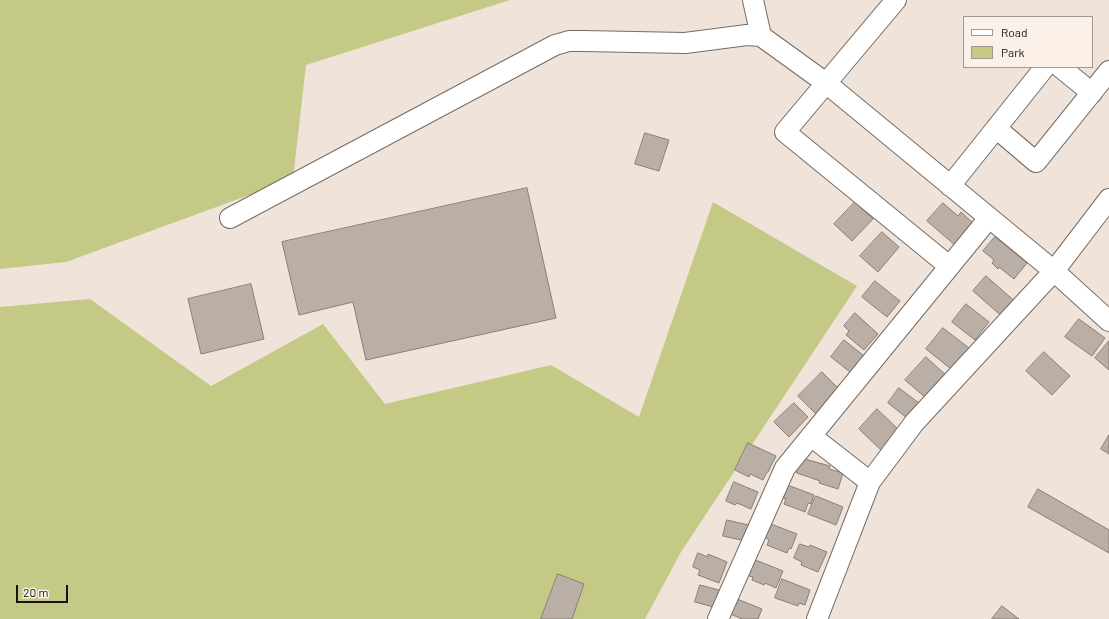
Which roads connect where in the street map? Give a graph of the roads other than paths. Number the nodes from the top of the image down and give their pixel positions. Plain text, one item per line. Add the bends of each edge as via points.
1 (753, 0) edge
2 (896, 0) edge
3 (761, 36) junction
4 (1044, 68) edge
5 (1061, 68) edge
6 (1109, 71) edge
7 (826, 83) junction
8 (1092, 92) junction
9 (996, 128) junction
10 (950, 186) junction
11 (1109, 200) edge
12 (230, 218) dead end
13 (988, 218) junction
14 (949, 266) junction
15 (1054, 271) junction
16 (1109, 321) edge
17 (811, 436) junction
18 (870, 482) junction
19 (718, 619) edge
20 (818, 619) edge

1 - 3 street
2 - 7 street
3 - 7 street
3 - 12 street via 747,35 685,43 569,41 555,45
4 - 9 street
5 - 8 street
6 - 8 street
7 - 10 street
7 - 14 street via 785,132
8 - 9 street via 1036,162
9 - 10 street
10 - 13 street
11 - 15 street
13 - 14 street
13 - 15 street
14 - 17 street
15 - 16 street
15 - 18 street via 914,423
17 - 18 street
17 - 19 street via 785,468
18 - 20 street

